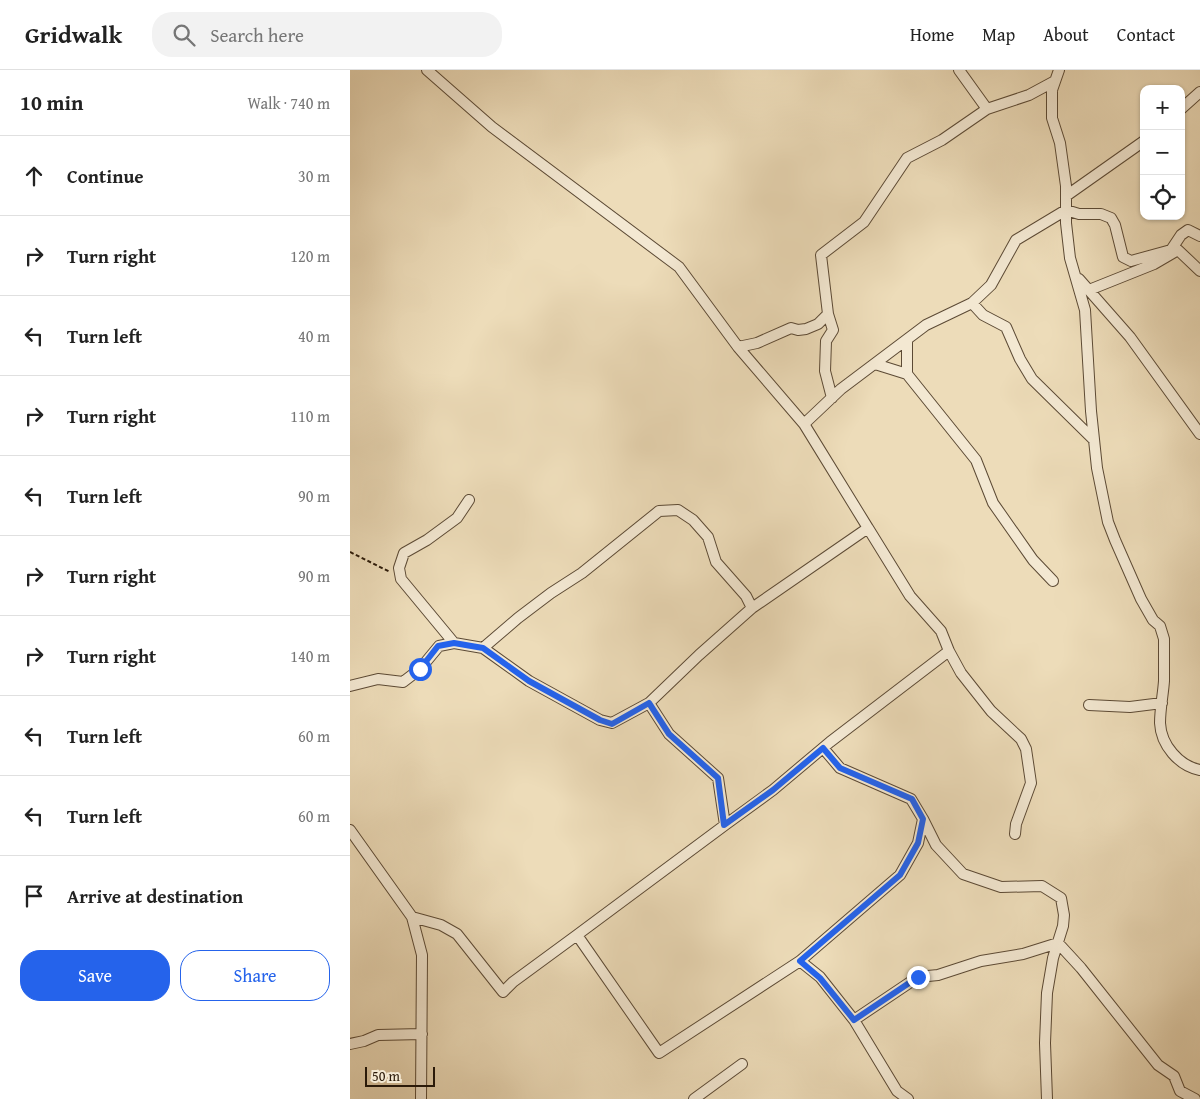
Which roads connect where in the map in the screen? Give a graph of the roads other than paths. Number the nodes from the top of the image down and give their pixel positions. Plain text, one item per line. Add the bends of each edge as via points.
1 (427, 70) edge
2 (959, 70) edge
3 (1059, 70) edge
4 (1055, 81) junction
5 (1200, 92) edge
6 (1185, 105) edge
7 (988, 109) junction
8 (1140, 144) edge
9 (1066, 196) junction
10 (1066, 210) junction
11 (1200, 236) edge
12 (1200, 271) edge
13 (1075, 275) junction
14 (1089, 290) junction
15 (972, 303) junction
16 (828, 314) junction
17 (906, 342) junction
18 (738, 348) junction
19 (875, 364) junction
20 (906, 374) junction
21 (832, 398) junction
22 (804, 424) junction
23 (1200, 434) edge
24 (1094, 440) junction
25 (469, 500) dead end
26 (868, 528) junction
27 (1053, 581) dead end
28 (752, 608) junction
29 (454, 643) junction
30 (483, 648) junction
31 (949, 651) junction
32 (350, 686) edge
33 (649, 703) junction
34 (1162, 703) junction
35 (1089, 705) dead end
36 (823, 748) junction
37 (1200, 770) edge
38 (923, 819) junction
39 (724, 825) junction
40 (350, 830) edge
41 (1016, 834) dead end
42 (918, 843) junction
43 (936, 845) junction
44 (412, 917) junction
45 (577, 934) junction
46 (1058, 942) junction
47 (800, 961) junction
48 (854, 1020) junction
49 (422, 1034) junction
50 (350, 1044) edge
51 (742, 1064) dead end
52 (421, 1099) edge
53 (694, 1099) edge
54 (908, 1099) edge
55 (1047, 1099) edge
56 (1195, 1099) edge

1 - 18 street via 492,127 679,267
2 - 7 street
3 - 4 street
4 - 7 street via 1029,95
4 - 9 street via 1052,118 1060,144
5 - 6 street
7 - 16 street via 942,140 907,158 864,222 821,255
8 - 9 street
9 - 10 street
10 - 11 street via 1110,218 1115,225 1123,257 1131,261 1171,250 1188,230
10 - 13 street via 1068,247
10 - 15 street via 1016,240 990,285
12 - 14 street via 1178,250 1154,264
13 - 14 street
13 - 24 street via 1085,310
14 - 23 street via 1130,337
15 - 17 street via 926,326
15 - 24 street via 1006,328 1032,379
16 - 18 street via 818,324 798,330 791,328
16 - 21 street via 832,330 826,341 825,371
17 - 19 street
17 - 20 street
18 - 22 street
19 - 20 street
19 - 21 street
20 - 27 street via 976,460 993,503 1033,560
21 - 22 street
22 - 26 street
24 - 34 street via 1108,522 1141,599 1163,633
25 - 29 street via 457,518 404,553 399,568 401,579
26 - 28 street
26 - 31 street via 910,596 941,631
28 - 30 street via 746,596 716,562 708,537 693,520 678,510 659,511
28 - 33 street
29 - 30 street
29 - 32 street via 438,646 420,669 403,682 378,679
30 - 33 street via 529,681 612,724
31 - 36 street
31 - 41 street via 961,673 1026,748 1031,783 1016,824
33 - 39 street via 669,734 718,778
34 - 35 street via 1130,707
34 - 37 street via 1160,726 1172,753 1183,764
36 - 38 street via 840,768 912,799
36 - 39 street
38 - 42 street
38 - 43 street
39 - 45 street
40 - 44 street
42 - 43 street
42 - 47 street via 900,875
43 - 46 street via 963,874 1001,886 1042,886 1061,898 1064,915
44 - 45 street via 441,925 457,934 503,992
44 - 49 street via 422,955
45 - 47 street via 659,1053
46 - 48 street via 1023,954 918,977
46 - 55 street via 1047,993
46 - 56 street via 1158,1065 1174,1076 1180,1091
47 - 48 street via 820,978
48 - 54 street via 898,1091
49 - 50 street via 378,1035
49 - 52 street
51 - 53 street

